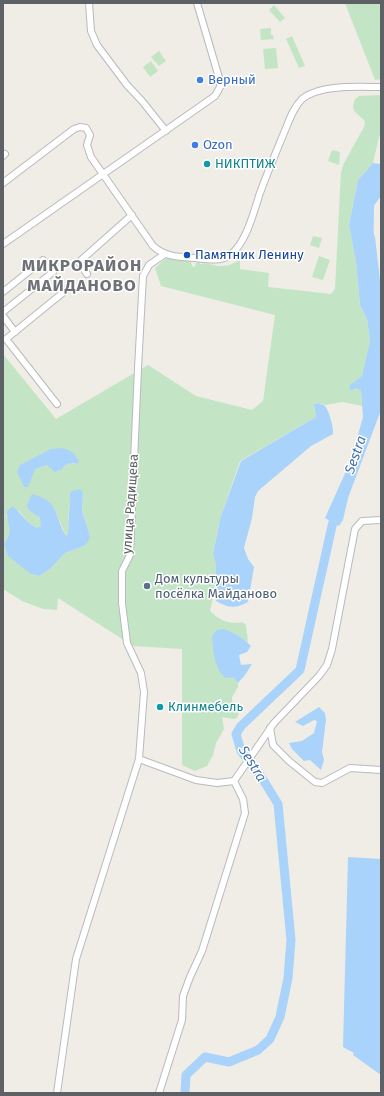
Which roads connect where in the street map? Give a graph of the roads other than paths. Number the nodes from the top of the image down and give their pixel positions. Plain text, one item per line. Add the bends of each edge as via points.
1 (90, 3) edge
2 (197, 3) edge
3 (381, 86) edge
4 (166, 131) junction
5 (103, 173) junction
6 (3, 183) edge
7 (132, 215) junction
8 (3, 244) edge
9 (165, 254) junction
10 (87, 274) dead end
11 (70, 287) dead end
12 (3, 292) edge
13 (3, 312) edge
14 (3, 316) edge
15 (15, 332) junction
16 (57, 404) dead end
17 (381, 520) edge
18 (269, 730) junction
19 (140, 759) junction
20 (381, 770) edge
21 (234, 781) junction
22 (58, 1093) edge
23 (158, 1093) edge

1 - 4 street via 90,31 97,46
2 - 4 street via 220,87 212,99
3 - 9 street via 316,91 300,101 278,145 242,241 230,255 224,258 200,259
4 - 5 street
5 - 6 street via 91,157 87,145 90,135 86,128 80,127
5 - 7 street
5 - 8 street
7 - 9 street via 153,246
7 - 10 street via 79,262
9 - 19 street, улица Радищева via 149,265 143,276 130,555 122,571 122,603 127,643 141,674 144,692
11 - 15 street
12 - 13 street via 43,260 53,272
14 - 15 street
15 - 16 street via 6,339
17 - 18 street via 362,521 355,529 327,665
18 - 20 street via 273,745 314,782 322,783 350,768
18 - 21 street
19 - 21 street via 196,780 217,783
19 - 22 street, улица Радищева via 76,959
21 - 23 street via 243,799 245,813 202,951 183,996 182,1020

